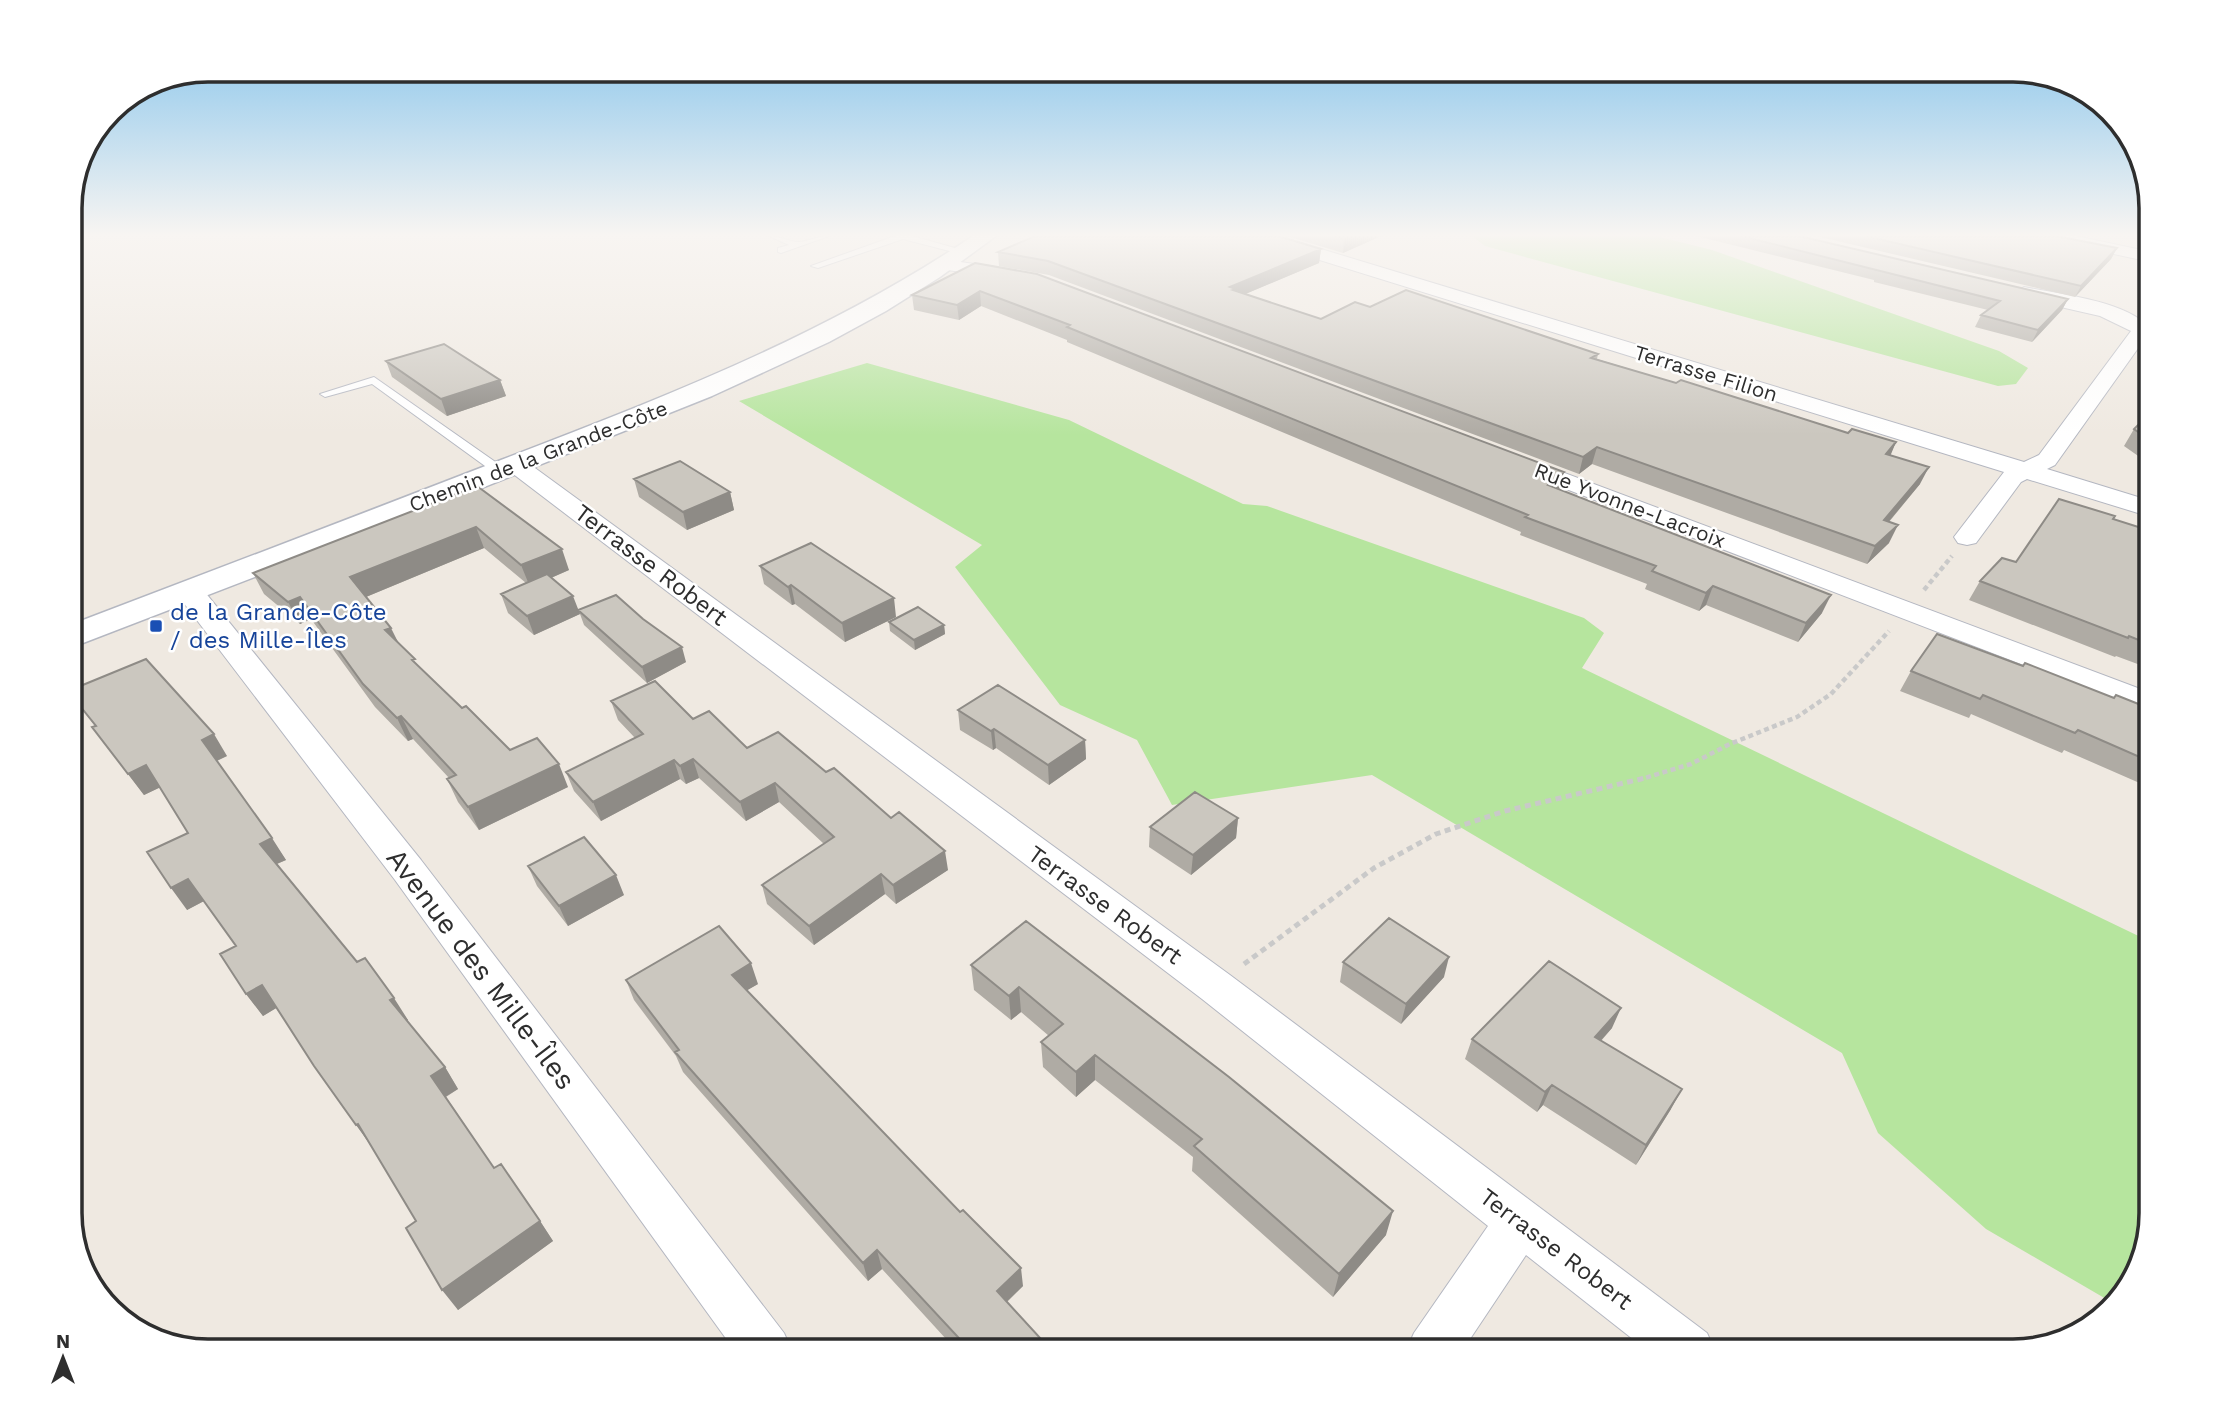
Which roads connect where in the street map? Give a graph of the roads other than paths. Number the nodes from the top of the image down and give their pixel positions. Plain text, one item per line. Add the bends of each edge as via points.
1 (882, 302) edge
2 (1477, 302) edge
3 (2064, 302) edge
4 (2139, 327) edge
5 (2139, 333) edge
6 (325, 394) dead end
7 (1495, 453) edge
8 (508, 468) junction
9 (2025, 471) junction
10 (2139, 505) edge
11 (1966, 537) dead end
12 (190, 592) junction
13 (83, 633) edge
14 (2139, 699) edge
15 (1521, 1223) junction
16 (756, 1339) edge
17 (1440, 1339) edge
18 (1673, 1339) edge

1 - 8 main road, Chemin de la Grande-Côte via 764,364
2 - 9 street, Terrasse Filion
3 - 4 street via 2117,315
5 - 9 street via 2047,460
6 - 8 lane via 374,380
7 - 14 street, Rue Yvonne-Lacroix
8 - 12 main road, Chemin de la Grande-Côte
8 - 15 street, Terrasse Robert via 1216,987
9 - 10 street, Terrasse Filion
9 - 11 street via 2012,477
12 - 13 main road, Chemin de la Grande-Côte
12 - 16 street, Avenue des Mille-Îles via 408,870
15 - 17 street
15 - 18 street, Terrasse Robert

